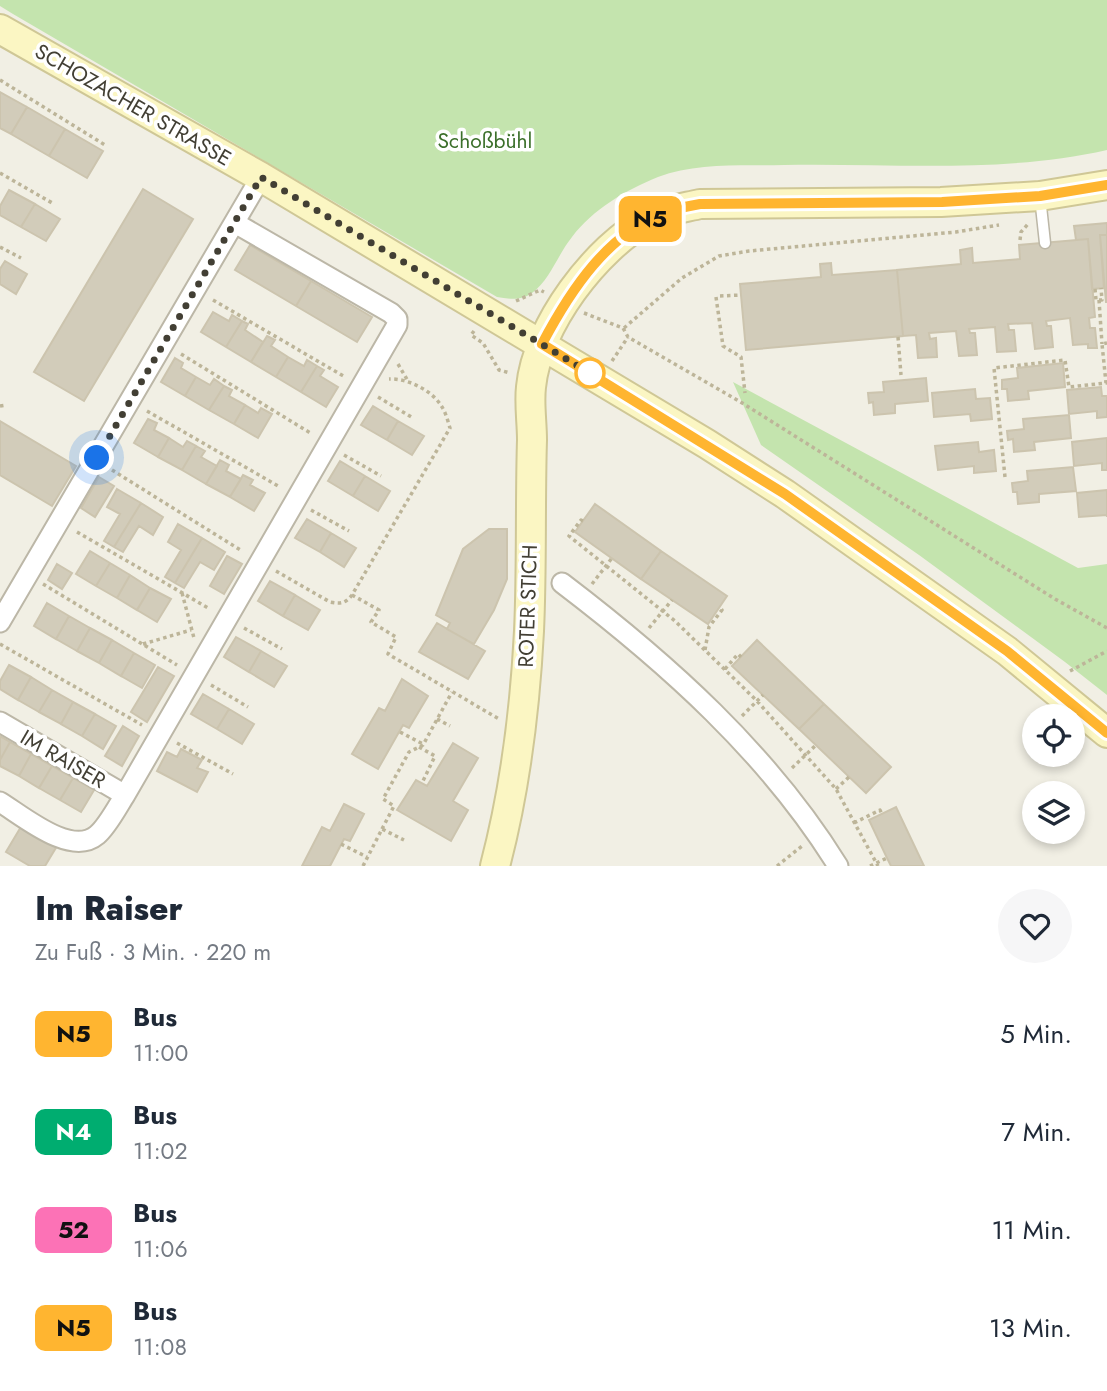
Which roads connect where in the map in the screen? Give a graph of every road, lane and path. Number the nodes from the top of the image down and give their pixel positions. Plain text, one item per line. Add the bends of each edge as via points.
1 (0, 29) edge
2 (0, 80) edge
3 (105, 145) dead end
4 (0, 173) edge
5 (261, 177) junction
6 (1107, 185) edge
7 (1040, 196) junction
8 (54, 204) dead end
9 (1019, 222) dead end
10 (235, 223) junction
11 (1006, 224) dead end
12 (1020, 240) dead end
13 (1045, 243) dead end
14 (0, 247) edge
15 (21, 258) dead end
16 (1098, 288) dead end
17 (741, 295) dead end
18 (213, 300) dead end
19 (587, 314) dead end
20 (623, 328) junction
21 (898, 337) dead end
22 (1105, 343) edge
23 (542, 344) junction
24 (180, 354) dead end
25 (901, 375) dead end
26 (401, 380) dead end
27 (361, 387) junction
28 (745, 393) dead end
29 (0, 405) edge
30 (6, 405) dead end
31 (147, 412) dead end
32 (413, 418) dead end
33 (327, 445) junction
34 (97, 458) junction
35 (381, 476) dead end
36 (1006, 477) dead end
37 (296, 498) junction
38 (59, 521) junction
39 (583, 522) dead end
40 (349, 531) dead end
41 (612, 558) dead end
42 (259, 562) junction
43 (606, 566) junction
44 (27, 575) junction
45 (562, 583) dead end
46 (182, 593) junction
47 (352, 595) junction
48 (581, 597) junction
49 (672, 600) dead end
50 (719, 608) dead end
51 (663, 611) junction
52 (226, 619) junction
53 (0, 622) edge
54 (1107, 628) edge
55 (191, 630) junction
56 (637, 642) junction
57 (0, 644) edge
58 (143, 644) junction
59 (282, 649) dead end
60 (705, 650) junction
61 (1107, 650) edge
62 (741, 657) dead end
63 (167, 659) dead end
64 (200, 666) junction
65 (725, 669) junction
66 (1047, 684) junction
67 (452, 692) junction
68 (763, 695) dead end
69 (757, 701) junction
70 (487, 711) dead end
71 (437, 719) junction
72 (0, 722) edge
73 (450, 726) dead end
74 (729, 729) junction
75 (400, 732) dead end
76 (1107, 733) edge
77 (159, 734) junction
78 (816, 745) dead end
79 (421, 746) junction
80 (807, 754) junction
81 (233, 774) dead end
82 (849, 777) dead end
83 (777, 781) junction
84 (422, 783) dead end
85 (836, 789) junction
86 (125, 795) junction
87 (0, 803) edge
88 (882, 814) dead end
89 (854, 823) junction
90 (382, 829) junction
91 (818, 836) junction
92 (404, 840) dead end
93 (341, 844) dead end
94 (368, 857) junction
95 (887, 858) dead end
96 (878, 864) edge
97 (363, 866) edge
98 (495, 866) edge
99 (777, 866) edge
100 (838, 866) edge
101 (870, 866) edge

1 - 5 main road, SCHOZACHER STRASSE
2 - 3 path
4 - 8 path
5 - 10 street
5 - 23 main road, SCHOZACHER STRASSE
6 - 7 main road, ROTER STICH
7 - 13 lane
7 - 23 main road, ROTER STICH via 942,202 700,204 669,211 629,232 595,263
9 - 12 path via 1032,220
10 - 27 street, IM RAISER via 397,319
10 - 34 street
11 - 20 path via 719,256 682,278
14 - 15 path
16 - 22 path
17 - 28 path via 718,297 723,346 741,358
18 - 27 path
19 - 20 path
20 - 54 path via 628,337
21 - 25 path
22 - 36 path via 1106,383 1069,387 1065,360 994,368
23 - 66 main road, SCHOZACHER STRASSE via 785,494
23 - 98 main road, ROTER STICH via 531,387 524,698
24 - 33 path
26 - 47 path via 425,390 442,406 450,428
27 - 32 path
27 - 33 street, IM RAISER
29 - 30 path
31 - 37 path
33 - 35 path
33 - 37 street, IM RAISER
34 - 38 street
34 - 42 path
37 - 40 path
37 - 42 street, IM RAISER
38 - 44 street
38 - 46 path
39 - 43 path via 569,536
41 - 43 path
42 - 47 path via 330,602 339,604
42 - 52 street, IM RAISER
43 - 48 path
43 - 51 path
44 - 53 street
44 - 58 path
45 - 48 street
46 - 52 path
46 - 55 path
47 - 67 path via 379,610 371,622 396,636 388,654
48 - 56 street
49 - 51 path
50 - 60 path
51 - 56 path
51 - 60 path
52 - 59 path
52 - 64 street, IM RAISER
55 - 58 path
55 - 64 path
56 - 74 street
57 - 77 path
58 - 63 path
60 - 65 path
61 - 66 path
62 - 65 path via 738,654
64 - 77 street, IM RAISER
65 - 69 path
66 - 76 main road, SCHOZACHER STRASSE
67 - 70 path
67 - 71 path
68 - 69 path
69 - 74 path
69 - 80 path
71 - 73 path
71 - 79 path
72 - 86 street, IM RAISER
74 - 83 street
75 - 79 path
77 - 81 path
77 - 86 street, IM RAISER
78 - 80 path
79 - 84 path via 435,756
79 - 90 path via 409,752 383,799 394,806
80 - 83 path
80 - 85 path
82 - 85 path
83 - 91 street
85 - 89 path
86 - 87 street, IM RAISER via 97,836 77,842 62,840
88 - 89 path via 880,810
89 - 96 path
90 - 92 path
90 - 94 path
91 - 99 path
91 - 100 street
93 - 94 path
94 - 97 path
95 - 96 path
96 - 101 path

